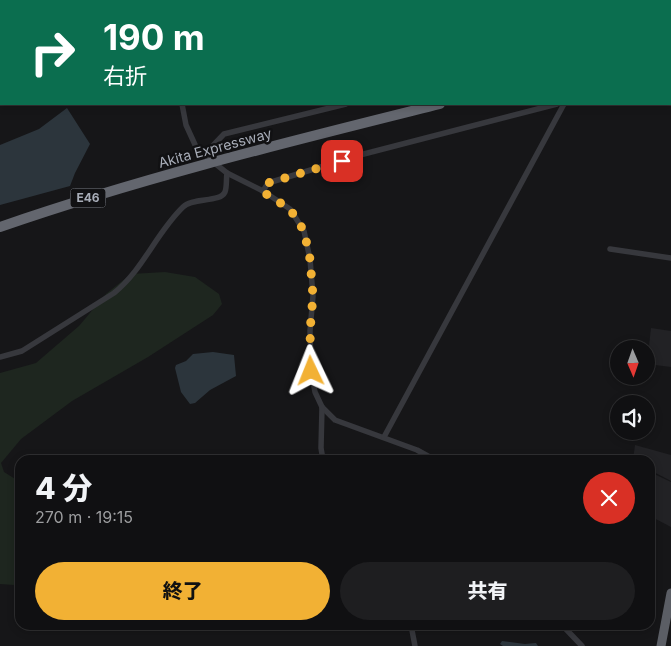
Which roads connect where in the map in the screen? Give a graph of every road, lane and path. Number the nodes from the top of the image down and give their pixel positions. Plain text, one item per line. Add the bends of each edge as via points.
1 (182, 105) edge
2 (342, 105) edge
3 (436, 105) edge
4 (553, 105) edge
5 (563, 105) edge
6 (204, 155) junction
7 (227, 173) junction
8 (263, 192) junction
9 (0, 227) edge
10 (610, 249) dead end
11 (671, 258) edge
12 (0, 357) edge
13 (322, 407) junction
14 (384, 437) junction
15 (322, 455) edge
16 (424, 455) edge
17 (671, 593) edge
18 (668, 628) edge
19 (412, 630) edge
20 (567, 630) edge
21 (415, 646) edge
22 (582, 646) edge
23 (661, 646) edge

1 - 6 street via 186,125 197,149
2 - 6 street via 224,134
3 - 9 highway, Akita Expressway / E46 via 176,172
4 - 8 street via 360,155 268,183
5 - 14 street
6 - 7 street
7 - 8 street
7 - 12 street via 225,192 220,197 185,204 127,282 114,293 22,351
8 - 13 street via 290,209 304,231 313,296 311,371
10 - 11 street
13 - 14 street via 335,420
13 - 15 street
14 - 16 street
17 - 18 highway
18 - 23 highway
19 - 21 street
20 - 22 street

